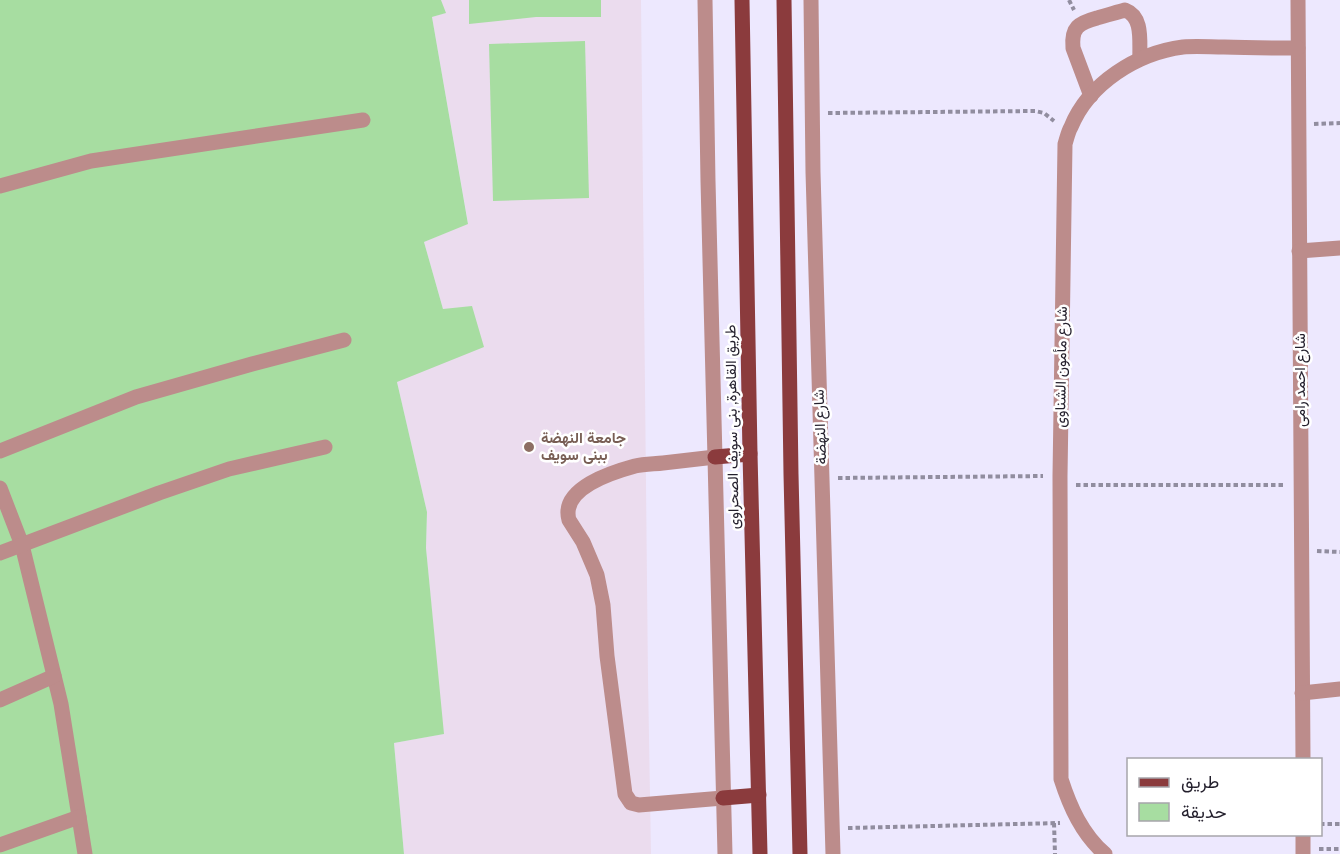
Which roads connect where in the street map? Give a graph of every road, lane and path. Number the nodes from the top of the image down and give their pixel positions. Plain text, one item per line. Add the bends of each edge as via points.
1 (705, 0) edge
2 (742, 0) edge
3 (784, 0) edge
4 (811, 0) edge
5 (1298, 0) edge
6 (1298, 48) junction
7 (1140, 60) junction
8 (1091, 96) junction
9 (812, 113) junction
10 (363, 120) dead end
11 (1340, 123) edge
12 (1299, 124) junction
13 (1065, 144) junction
14 (0, 186) edge
15 (1340, 248) edge
16 (1299, 251) junction
17 (344, 340) dead end
18 (325, 447) dead end
19 (0, 452) edge
20 (750, 454) junction
21 (715, 457) junction
22 (822, 478) junction
23 (1060, 480) junction
24 (1301, 484) junction
25 (0, 488) edge
26 (22, 545) junction
27 (0, 554) edge
28 (54, 676) junction
29 (1340, 689) edge
30 (1302, 693) junction
31 (0, 700) edge
32 (1303, 758) edge
33 (759, 795) junction
34 (723, 798) junction
35 (79, 817) junction
36 (1078, 821) junction
37 (1054, 823) junction
38 (1322, 824) edge
39 (1340, 824) edge
40 (832, 828) junction
41 (1087, 835) junction
42 (1303, 836) edge
43 (3, 848) edge
44 (86, 854) edge
45 (725, 854) edge
46 (760, 854) edge
47 (800, 854) edge
48 (833, 854) edge
49 (1055, 854) edge
50 (1087, 854) edge
51 (1105, 854) edge
52 (1303, 854) edge

1 - 21 street
2 - 20 main road, طريق القاهرة, بنى سويف الصحراوى
3 - 47 main road
4 - 9 street, شارع النهضة
5 - 6 street, شارع احمد رامى
6 - 7 street, شارع مأمون الشناوى via 1186,47
6 - 12 street, شارع احمد رامى
7 - 8 street, شارع مأمون الشناوى via 1114,75
7 - 8 street via 1138,25 1130,12 1082,22 1072,39 1073,48
8 - 13 street, شارع مأمون الشناوى via 1071,126
9 - 13 path via 1035,111 1058,124
9 - 22 street, شارع النهضة
10 - 14 street via 91,161
11 - 12 path
12 - 16 street, شارع احمد رامى
13 - 23 street, شارع مأمون الشناوى
15 - 16 street
16 - 24 street, شارع احمد رامى
17 - 19 street via 136,397
18 - 26 street via 229,469
20 - 21 main road
20 - 33 main road, طريق القاهرة, بنى سويف الصحراوى
21 - 34 street
21 - 34 street via 637,466 609,474 582,488 573,498 568,514 597,575 626,794 631,803 639,805
22 - 23 path
22 - 40 street, شارع النهضة
23 - 24 path
23 - 36 street, شارع مأمون الشناوى via 1060,779
24 - 30 street, شارع احمد رامى
25 - 26 street
26 - 27 street
26 - 28 street
28 - 31 street
28 - 35 street
29 - 30 street
30 - 32 street, شارع احمد رامى
33 - 34 main road
33 - 46 main road, طريق القاهرة, بنى سويف الصحراوى
34 - 45 street
35 - 43 street
35 - 44 street
36 - 37 path
36 - 41 street, شارع مأمون الشناوى
37 - 40 path
37 - 49 path
38 - 39 path
40 - 48 street, شارع النهضة
41 - 50 street
41 - 51 street, شارع مأمون الشناوى
42 - 52 street

